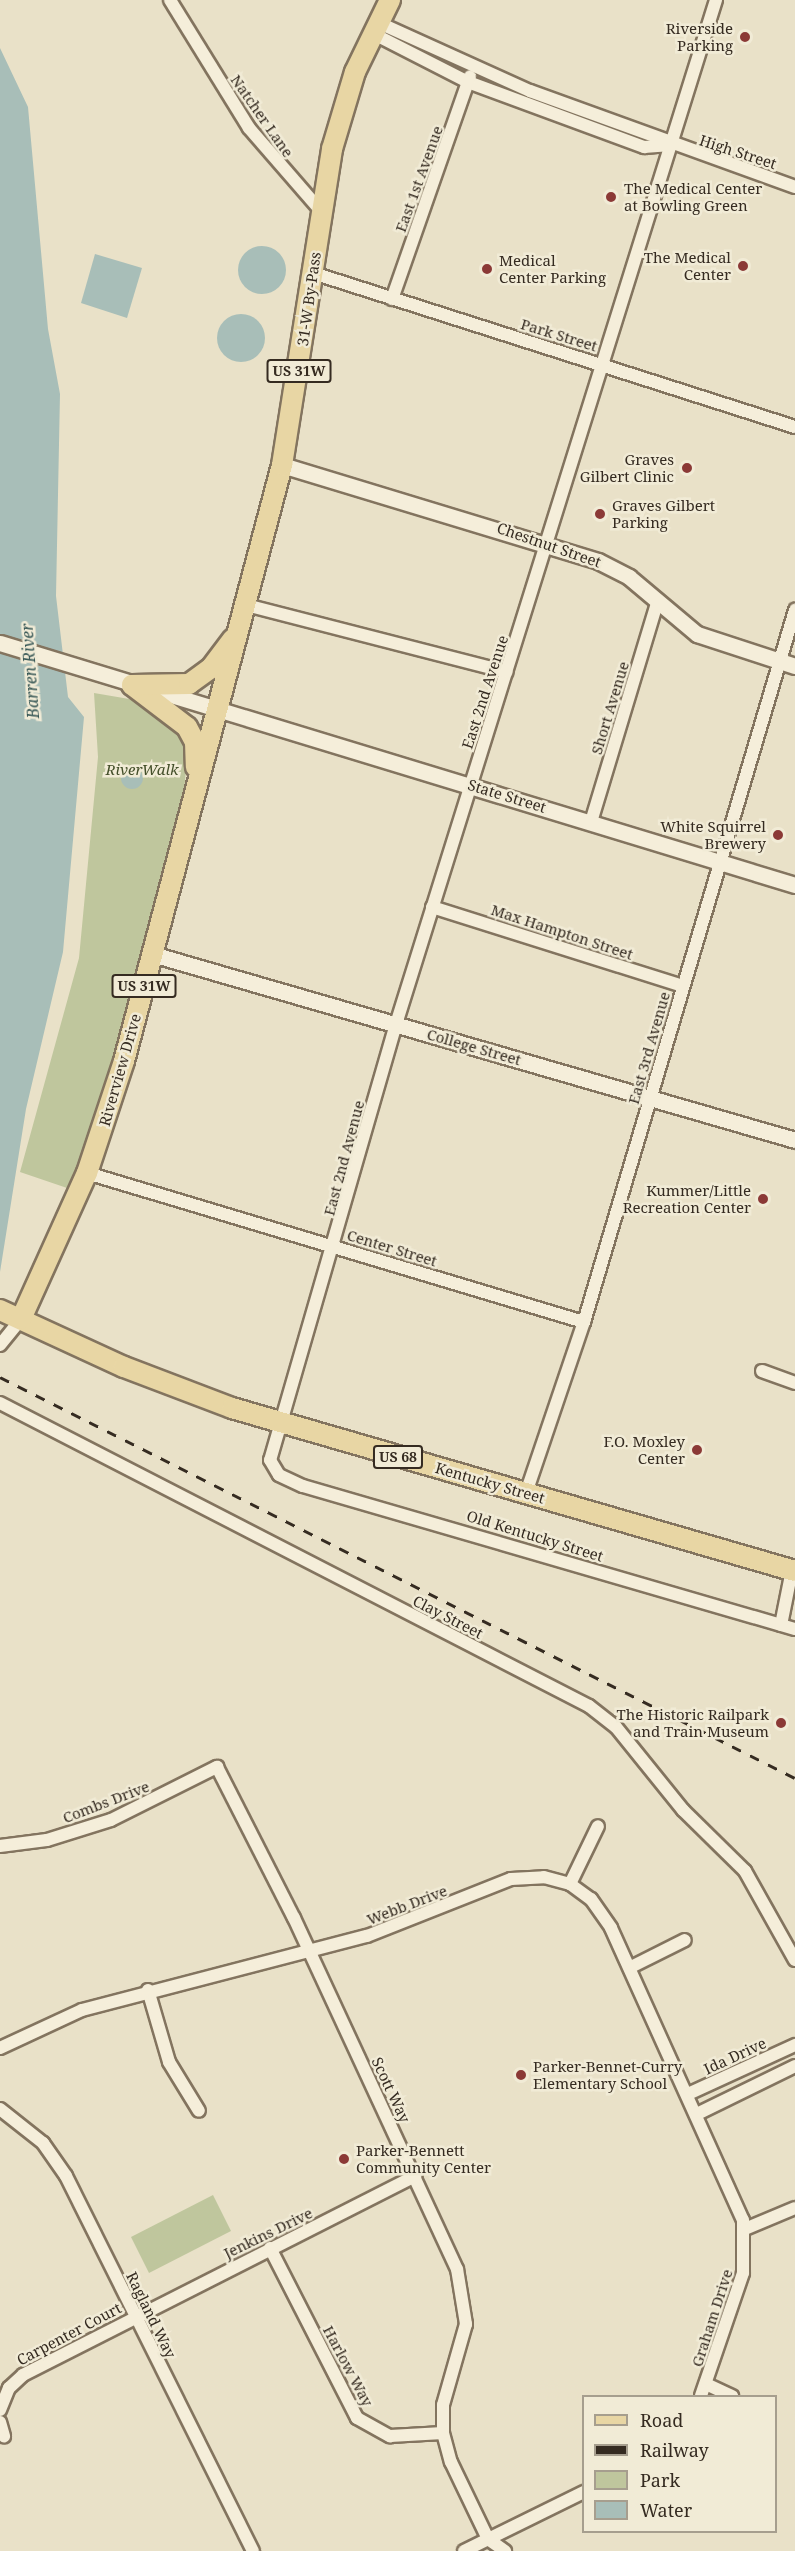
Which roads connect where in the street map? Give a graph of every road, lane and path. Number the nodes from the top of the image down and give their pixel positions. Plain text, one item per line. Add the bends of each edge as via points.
1 (170, 0) edge
2 (390, 0) edge
3 (716, 0) edge
4 (375, 27) junction
5 (473, 69) junction
6 (468, 82) junction
7 (672, 145) junction
8 (795, 187) edge
9 (321, 211) junction
10 (313, 273) junction
11 (392, 299) junction
12 (603, 364) junction
13 (795, 427) edge
14 (282, 465) junction
15 (548, 544) junction
16 (657, 603) junction
17 (246, 605) junction
18 (795, 610) edge
19 (240, 630) junction
20 (0, 643) edge
21 (780, 662) junction
22 (795, 666) edge
23 (507, 672) junction
24 (127, 683) junction
25 (219, 708) junction
26 (471, 786) junction
27 (194, 797) junction
28 (591, 822) junction
29 (722, 862) junction
30 (795, 885) edge
31 (432, 907) junction
32 (152, 954) junction
33 (683, 986) junction
34 (396, 1024) junction
35 (651, 1097) junction
36 (795, 1140) edge
37 (87, 1173) junction
38 (335, 1246) junction
39 (0, 1310) edge
40 (21, 1318) junction
41 (584, 1322) junction
42 (0, 1345) edge
43 (762, 1371) dead end
44 (795, 1383) edge
45 (0, 1403) edge
46 (283, 1424) junction
47 (271, 1464) joint
48 (526, 1493) junction
49 (794, 1570) edge
50 (781, 1625) junction
51 (795, 1629) edge
52 (217, 1767) joint
53 (598, 1826) dead end
54 (0, 1846) edge
55 (570, 1884) junction
56 (685, 1940) dead end
57 (310, 1951) junction
58 (795, 1960) edge
59 (631, 1967) junction
60 (148, 1990) junction
61 (795, 2045) edge
62 (0, 2048) edge
63 (795, 2066) edge
64 (688, 2094) junction
65 (0, 2109) edge
66 (199, 2111) dead end
67 (697, 2114) junction
68 (415, 2176) junction
69 (795, 2208) edge
70 (745, 2229) junction
71 (270, 2248) junction
72 (134, 2316) junction
73 (706, 2384) junction
74 (702, 2395) edge
75 (728, 2395) edge
76 (0, 2410) edge
77 (0, 2422) edge
78 (443, 2433) junction
79 (4, 2436) dead end
80 (582, 2493) edge
81 (486, 2545) edge
82 (253, 2551) edge
83 (464, 2551) edge
84 (505, 2551) edge

1 - 9 street, Natcher Lane via 249,128
2 - 4 main road, 31-W By-Pass / US 31W
3 - 7 street, East 2nd Avenue
4 - 5 street, High Street
4 - 6 street
4 - 9 main road, 31-W By-Pass / US 31W via 343,108
5 - 6 street, East 1st Avenue
5 - 7 street, High Street
6 - 7 street via 644,147
6 - 11 street, East 1st Avenue
7 - 8 street, High Street
7 - 12 street, East 2nd Avenue
9 - 10 main road, 31-W By-Pass / US 31W
10 - 11 street, Park Street
10 - 14 main road, 31-W By-Pass / US 31W
11 - 12 street, Park Street
12 - 13 street, Park Street
12 - 15 street, East 2nd Avenue
14 - 15 street, Chestnut Street
14 - 17 main road, 31-W By-Pass / US 31W
15 - 16 street, Chestnut Street via 622,573
15 - 23 street, East 2nd Avenue
16 - 21 street, Chestnut Street via 697,634
16 - 28 street, Short Avenue
17 - 19 main road, 31-W By-Pass / US 31W
17 - 23 street
18 - 21 street, East 3rd Avenue
19 - 24 main road via 201,678 178,686
19 - 25 main road, 31-W By-Pass / US 31W
20 - 24 street, State Street
21 - 22 street, Chestnut Street
21 - 29 street, East 3rd Avenue
23 - 26 street, East 2nd Avenue
24 - 25 street, State Street
24 - 27 main road via 187,728 195,742
25 - 26 street, State Street
25 - 27 main road, Riverview Drive / US 31W
26 - 28 street, State Street
26 - 31 street, East 2nd Avenue
27 - 32 main road, Riverview Drive / US 31W
28 - 29 street, State Street
29 - 30 street, State Street
29 - 33 street, East 3rd Avenue
31 - 33 street, Max Hampton Street
31 - 34 street, East 2nd Avenue
32 - 34 street, College Street
32 - 37 main road, Riverview Drive / US 31W
33 - 35 street, East 3rd Avenue
34 - 35 street, College Street
34 - 38 street, East 2nd Avenue
35 - 36 street, College Street
35 - 41 street, East 3rd Avenue
37 - 38 street, Center Street
37 - 40 main road, Riverview Drive / US 31W
38 - 41 street, Center Street
38 - 46 street, East 2nd Avenue
39 - 40 main road, Kentucky Street
40 - 42 street, Riverview Drive
40 - 46 main road, Kentucky Street / US 68 via 149,1377
41 - 48 street, East 3rd Avenue
43 - 44 street
45 - 58 street, Clay Street via 589,1706 621,1733 683,1810 745,1871
46 - 47 street, East 2nd Avenue
46 - 48 main road, Kentucky Street / US 68
47 - 50 street, Old Kentucky Street via 282,1477 303,1486
48 - 49 main road, Kentucky Street / US 68
49 - 50 street
50 - 51 street, Old Kentucky Street
52 - 54 street, Combs Drive via 111,1820 47,1840
52 - 57 street, Scott Way
53 - 55 street
55 - 57 street, Webb Drive via 544,1877 511,1879 400,1925
55 - 59 street, Webb Drive via 599,1909
56 - 59 street
57 - 60 street, Webb Drive
57 - 68 street, Scott Way
59 - 64 street, Webb Drive
60 - 62 street, Webb Drive via 82,2010
60 - 66 street via 164,2052
61 - 64 street, Ida Drive
63 - 67 street
64 - 67 street, Webb Drive
65 - 72 street, Ragland Way via 52,2154
67 - 70 street, Graham Drive
68 - 71 street, Jenkins Drive
68 - 78 street, Scott Way via 457,2269 467,2310 443,2405
69 - 70 street
70 - 73 street, Graham Drive via 743,2273
71 - 72 street, Jenkins Drive
71 - 78 street, Harlow Way via 357,2418 390,2436
72 - 76 street, Carpenter Court via 23,2375 9,2388
72 - 82 street, Ragland Way
73 - 74 street, Graham Drive
73 - 75 street
77 - 79 street
78 - 81 street, Scott Way via 451,2463
80 - 81 street
81 - 83 street
81 - 84 street, Scott Way

